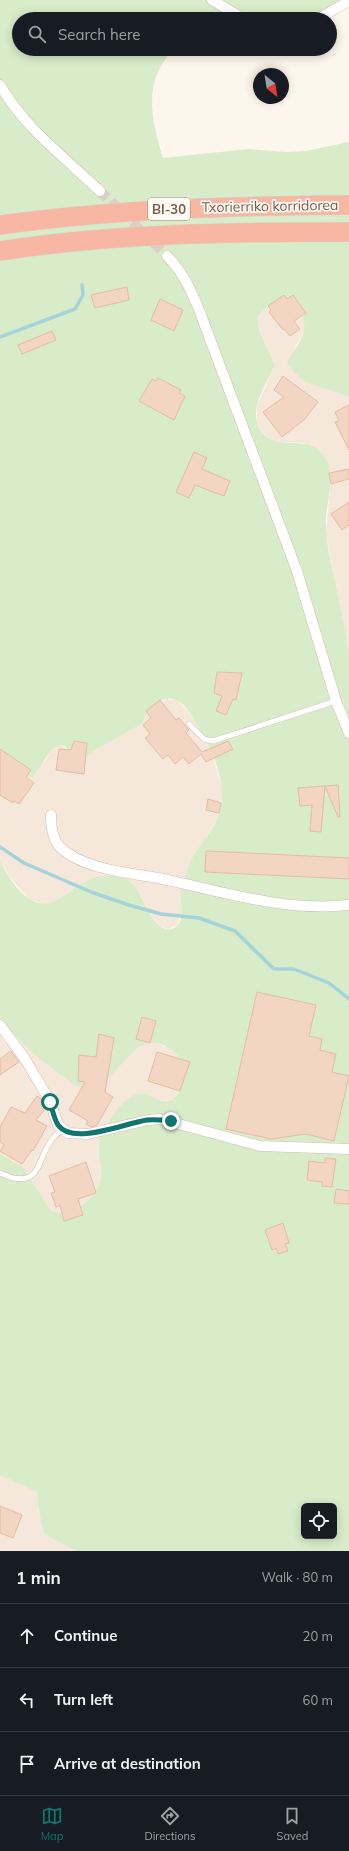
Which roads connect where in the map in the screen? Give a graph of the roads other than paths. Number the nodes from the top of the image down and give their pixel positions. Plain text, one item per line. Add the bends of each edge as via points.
1 (212, 0) edge
2 (349, 1) edge
3 (232, 12) edge
4 (330, 12) edge
5 (0, 85) edge
6 (100, 191) tunnel mouth
7 (349, 205) edge
8 (0, 225) edge
9 (349, 232) edge
10 (0, 251) edge
11 (167, 256) tunnel mouth
12 (336, 701) junction
13 (345, 712) edge
14 (189, 724) dead end
15 (349, 733) edge
16 (51, 815) dead end
17 (349, 905) edge
18 (0, 1025) edge
19 (64, 1129) junction
20 (349, 1148) edge
21 (0, 1173) edge

1 - 3 street
2 - 4 street
5 - 6 street via 9,101 28,123
7 - 8 highway, Txorierriko korridorea / BI-30 via 133,210
9 - 10 highway, Txorierriko korridorea / BI-30 via 134,237
11 - 12 street via 178,266 198,306 297,571
12 - 13 street
12 - 14 lane via 213,741 204,739
13 - 15 street
16 - 17 street via 52,831 59,846 75,858 119,872 280,903 310,907
18 - 19 street via 25,1059 50,1102 58,1125
19 - 20 street via 68,1133 88,1134 160,1119 260,1146
19 - 21 lane via 53,1137 39,1167 32,1175 19,1179

